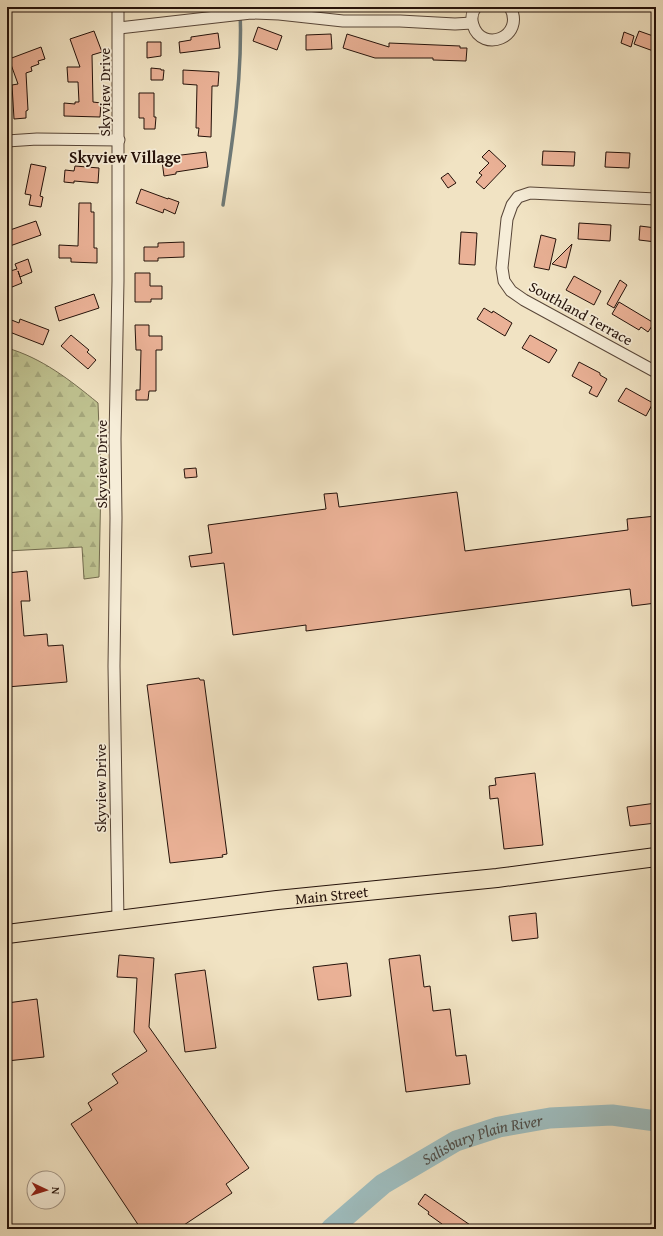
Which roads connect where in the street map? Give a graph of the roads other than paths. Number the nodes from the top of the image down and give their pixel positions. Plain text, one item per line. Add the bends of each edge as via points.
1 (118, 7) edge
2 (476, 7) edge
3 (510, 7) edge
4 (472, 23) junction
5 (119, 28) junction
6 (119, 140) junction
7 (7, 141) edge
8 (656, 199) edge
9 (656, 372) edge
10 (656, 857) edge
11 (118, 921) junction
12 (7, 934) edge

1 - 5 street, Skyview Drive
2 - 4 street
3 - 4 street via 513,12 513,26 505,37 498,40 485,39 479,35
4 - 5 street via 343,21 251,13
5 - 6 street, Skyview Drive
6 - 7 street
6 - 11 street, Skyview Drive via 114,666
8 - 9 street, Southland Terrace via 530,193 518,196 507,219 502,268 504,281 511,291 524,300
10 - 11 main road, Main Street via 497,878 291,899
11 - 12 main road, Main Street

